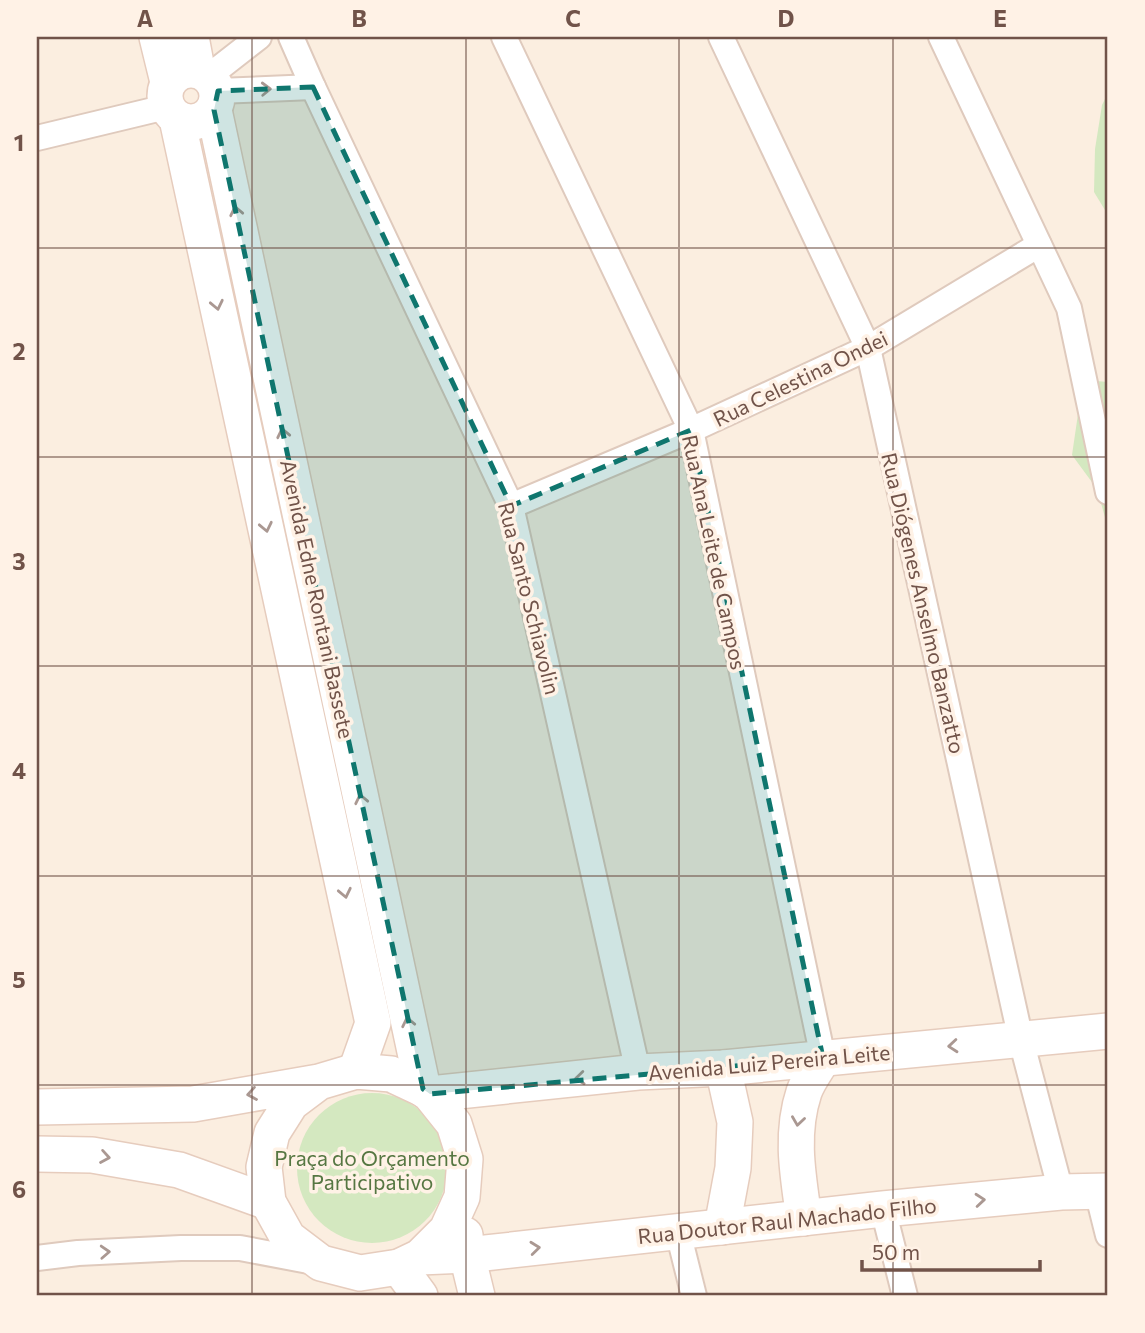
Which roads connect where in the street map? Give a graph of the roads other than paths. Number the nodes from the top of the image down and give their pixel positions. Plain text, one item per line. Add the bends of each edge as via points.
1 (157, 37) edge
2 (259, 37) edge
3 (291, 37) edge
4 (504, 37) edge
5 (721, 37) edge
6 (941, 37) edge
7 (193, 86) edge
8 (313, 87) junction
9 (37, 138) edge
10 (1039, 245) junction
11 (868, 348) junction
12 (691, 430) junction
13 (1108, 492) edge
14 (511, 506) junction
15 (1108, 1031) edge
16 (1021, 1040) junction
17 (823, 1058) junction
18 (723, 1068) junction
19 (356, 1071) junction
20 (638, 1072) junction
21 (319, 1082) junction
22 (426, 1092) junction
23 (37, 1107) edge
24 (37, 1154) edge
25 (1103, 1191) edge
26 (1061, 1192) junction
27 (462, 1197) junction
28 (268, 1202) junction
29 (883, 1209) junction
30 (804, 1218) junction
31 (722, 1227) junction
32 (678, 1232) junction
33 (1108, 1235) edge
34 (467, 1255) junction
35 (37, 1258) edge
36 (410, 1262) junction
37 (321, 1263) junction
38 (420, 1296) edge
39 (477, 1296) edge
40 (694, 1296) edge
41 (905, 1296) edge

1 - 7 street, Avenida Edne Rontani Bassete
2 - 7 street
3 - 8 street, Rua Santo Schiavolin
4 - 12 street, Rua Ana Leite de Campos
5 - 11 street, Rua Diógenes Anselmo Banzatto
6 - 10 street
7 -> 8 street
7 - 9 street
7 -> 19 street, Avenida Edne Rontani Bassete via 373,1023
22 -> 7 street, Avenida Edne Rontani Bassete
8 - 14 street, Rua Santo Schiavolin
10 - 11 street, Rua Celestina Ondei
10 - 13 street via 1069,308
11 - 12 street, Rua Celestina Ondei
11 - 16 street, Rua Diógenes Anselmo Banzatto
12 - 14 street, Rua Celestina Ondei
12 - 17 street, Rua Ana Leite de Campos
14 - 20 street, Rua Santo Schiavolin
15 - 16 street, Avenida Luiz Pereira Leite
16 -> 17 street, Avenida Luiz Pereira Leite
16 - 26 street, Rua Diógenes Anselmo Banzatto
17 - 18 street, Avenida Luiz Pereira Leite
17 -> 30 street via 805,1090 797,1119 795,1154
18 - 20 street, Avenida Luiz Pereira Leite
18 - 31 street via 735,1130
19 - 21 street
19 - 22 street via 391,1074
20 -> 22 street, Avenida Luiz Pereira Leite
21 -> 23 street via 193,1104
21 - 28 street via 291,1103 272,1133 264,1167
22 - 27 street via 454,1124 465,1159
24 -> 28 street via 92,1155 179,1170
25 - 26 street, Rua Doutor Raul Machado Filho
25 - 33 street
29 -> 26 street, Rua Doutor Raul Machado Filho
27 - 34 street
27 - 36 street via 447,1230
28 - 37 street via 288,1238
29 - 30 street, Rua Doutor Raul Machado Filho
29 - 41 street
30 - 31 street, Rua Doutor Raul Machado Filho
31 - 32 street, Rua Doutor Raul Machado Filho
34 -> 32 street, Rua Doutor Raul Machado Filho
32 - 40 street
34 - 36 street, Rua Doutor Raul Machado Filho
34 - 39 street
35 -> 37 street via 240,1248
36 - 37 street via 360,1273
36 - 38 street

